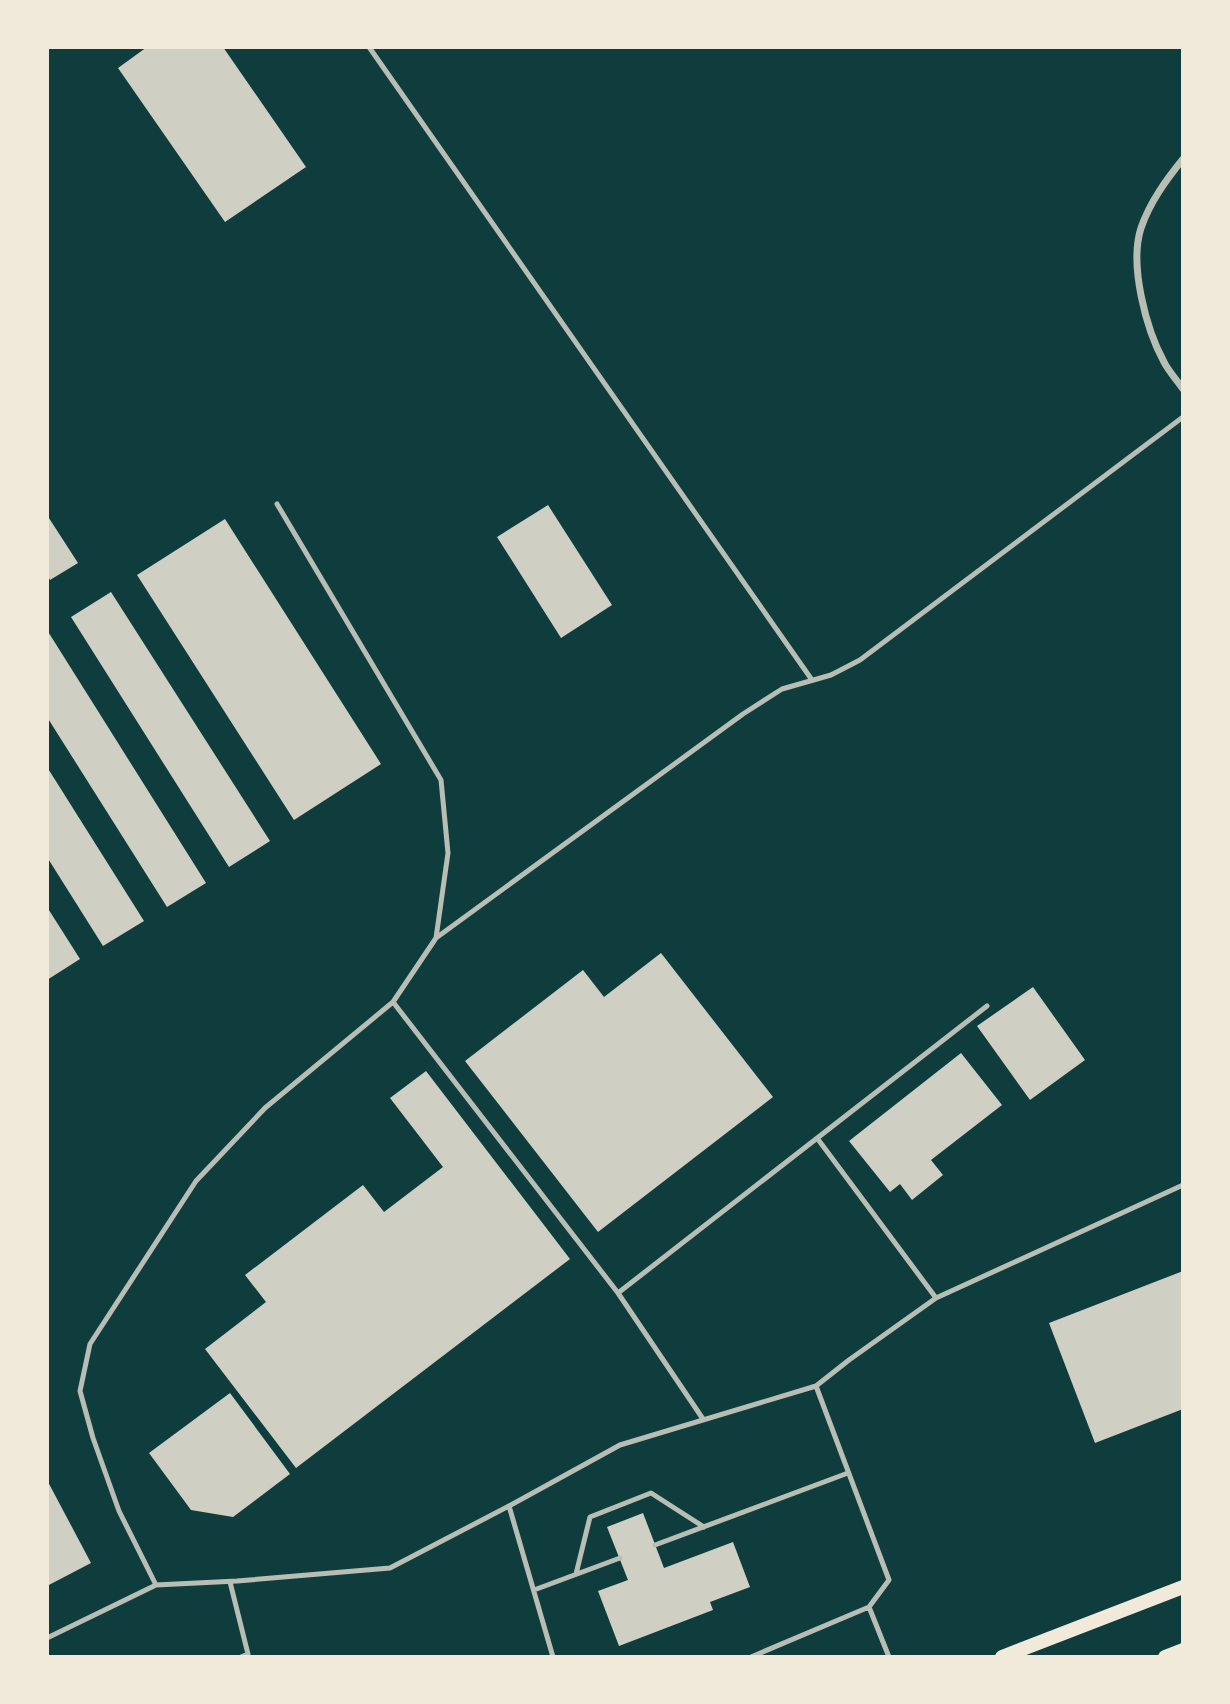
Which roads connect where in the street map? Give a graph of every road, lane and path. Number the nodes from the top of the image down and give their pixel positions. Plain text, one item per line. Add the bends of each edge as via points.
1 (369, 47) edge
2 (1183, 159) edge
3 (1183, 389) edge
4 (1183, 417) edge
5 (277, 504) dead end
6 (812, 680) junction
7 (436, 938) junction
8 (393, 1002) junction
9 (987, 1006) dead end
10 (817, 1138) junction
11 (1183, 1185) edge
12 (618, 1293) junction
13 (936, 1298) junction
14 (816, 1386) junction
15 (703, 1419) junction
16 (848, 1473) junction
17 (509, 1506) junction
18 (704, 1527) junction
19 (656, 1545) dead end
20 (620, 1558) dead end
21 (576, 1574) junction
22 (230, 1582) junction
23 (156, 1585) junction
24 (1183, 1587) edge
25 (534, 1590) junction
26 (869, 1607) junction
27 (47, 1638) edge
28 (1183, 1650) edge
29 (241, 1657) edge
30 (553, 1657) edge
31 (751, 1657) edge
32 (889, 1657) edge
33 (1002, 1657) edge
34 (1165, 1657) edge

1 - 6 lane
2 - 3 street via 1159,190 1140,229 1137,270 1146,318 1165,363
4 - 6 lane via 860,660
5 - 7 lane via 440,780 448,853
6 - 7 lane via 782,689 743,714
7 - 8 lane
8 - 12 lane
8 - 23 lane via 265,1108 196,1181 90,1344 80,1391 119,1511
9 - 10 lane
10 - 12 lane
10 - 13 lane
11 - 13 lane
12 - 15 lane
13 - 14 lane
14 - 15 lane
14 - 16 lane
15 - 17 lane via 620,1445
16 - 18 lane
16 - 26 lane via 889,1580
17 - 22 lane via 390,1568
17 - 25 lane
18 - 19 lane
18 - 21 lane via 651,1493 590,1517
20 - 21 lane
21 - 25 lane
22 - 23 lane
22 - 29 lane via 248,1654
23 - 27 lane
24 - 33 main road
25 - 30 lane
26 - 31 lane
26 - 32 lane
28 - 34 main road

